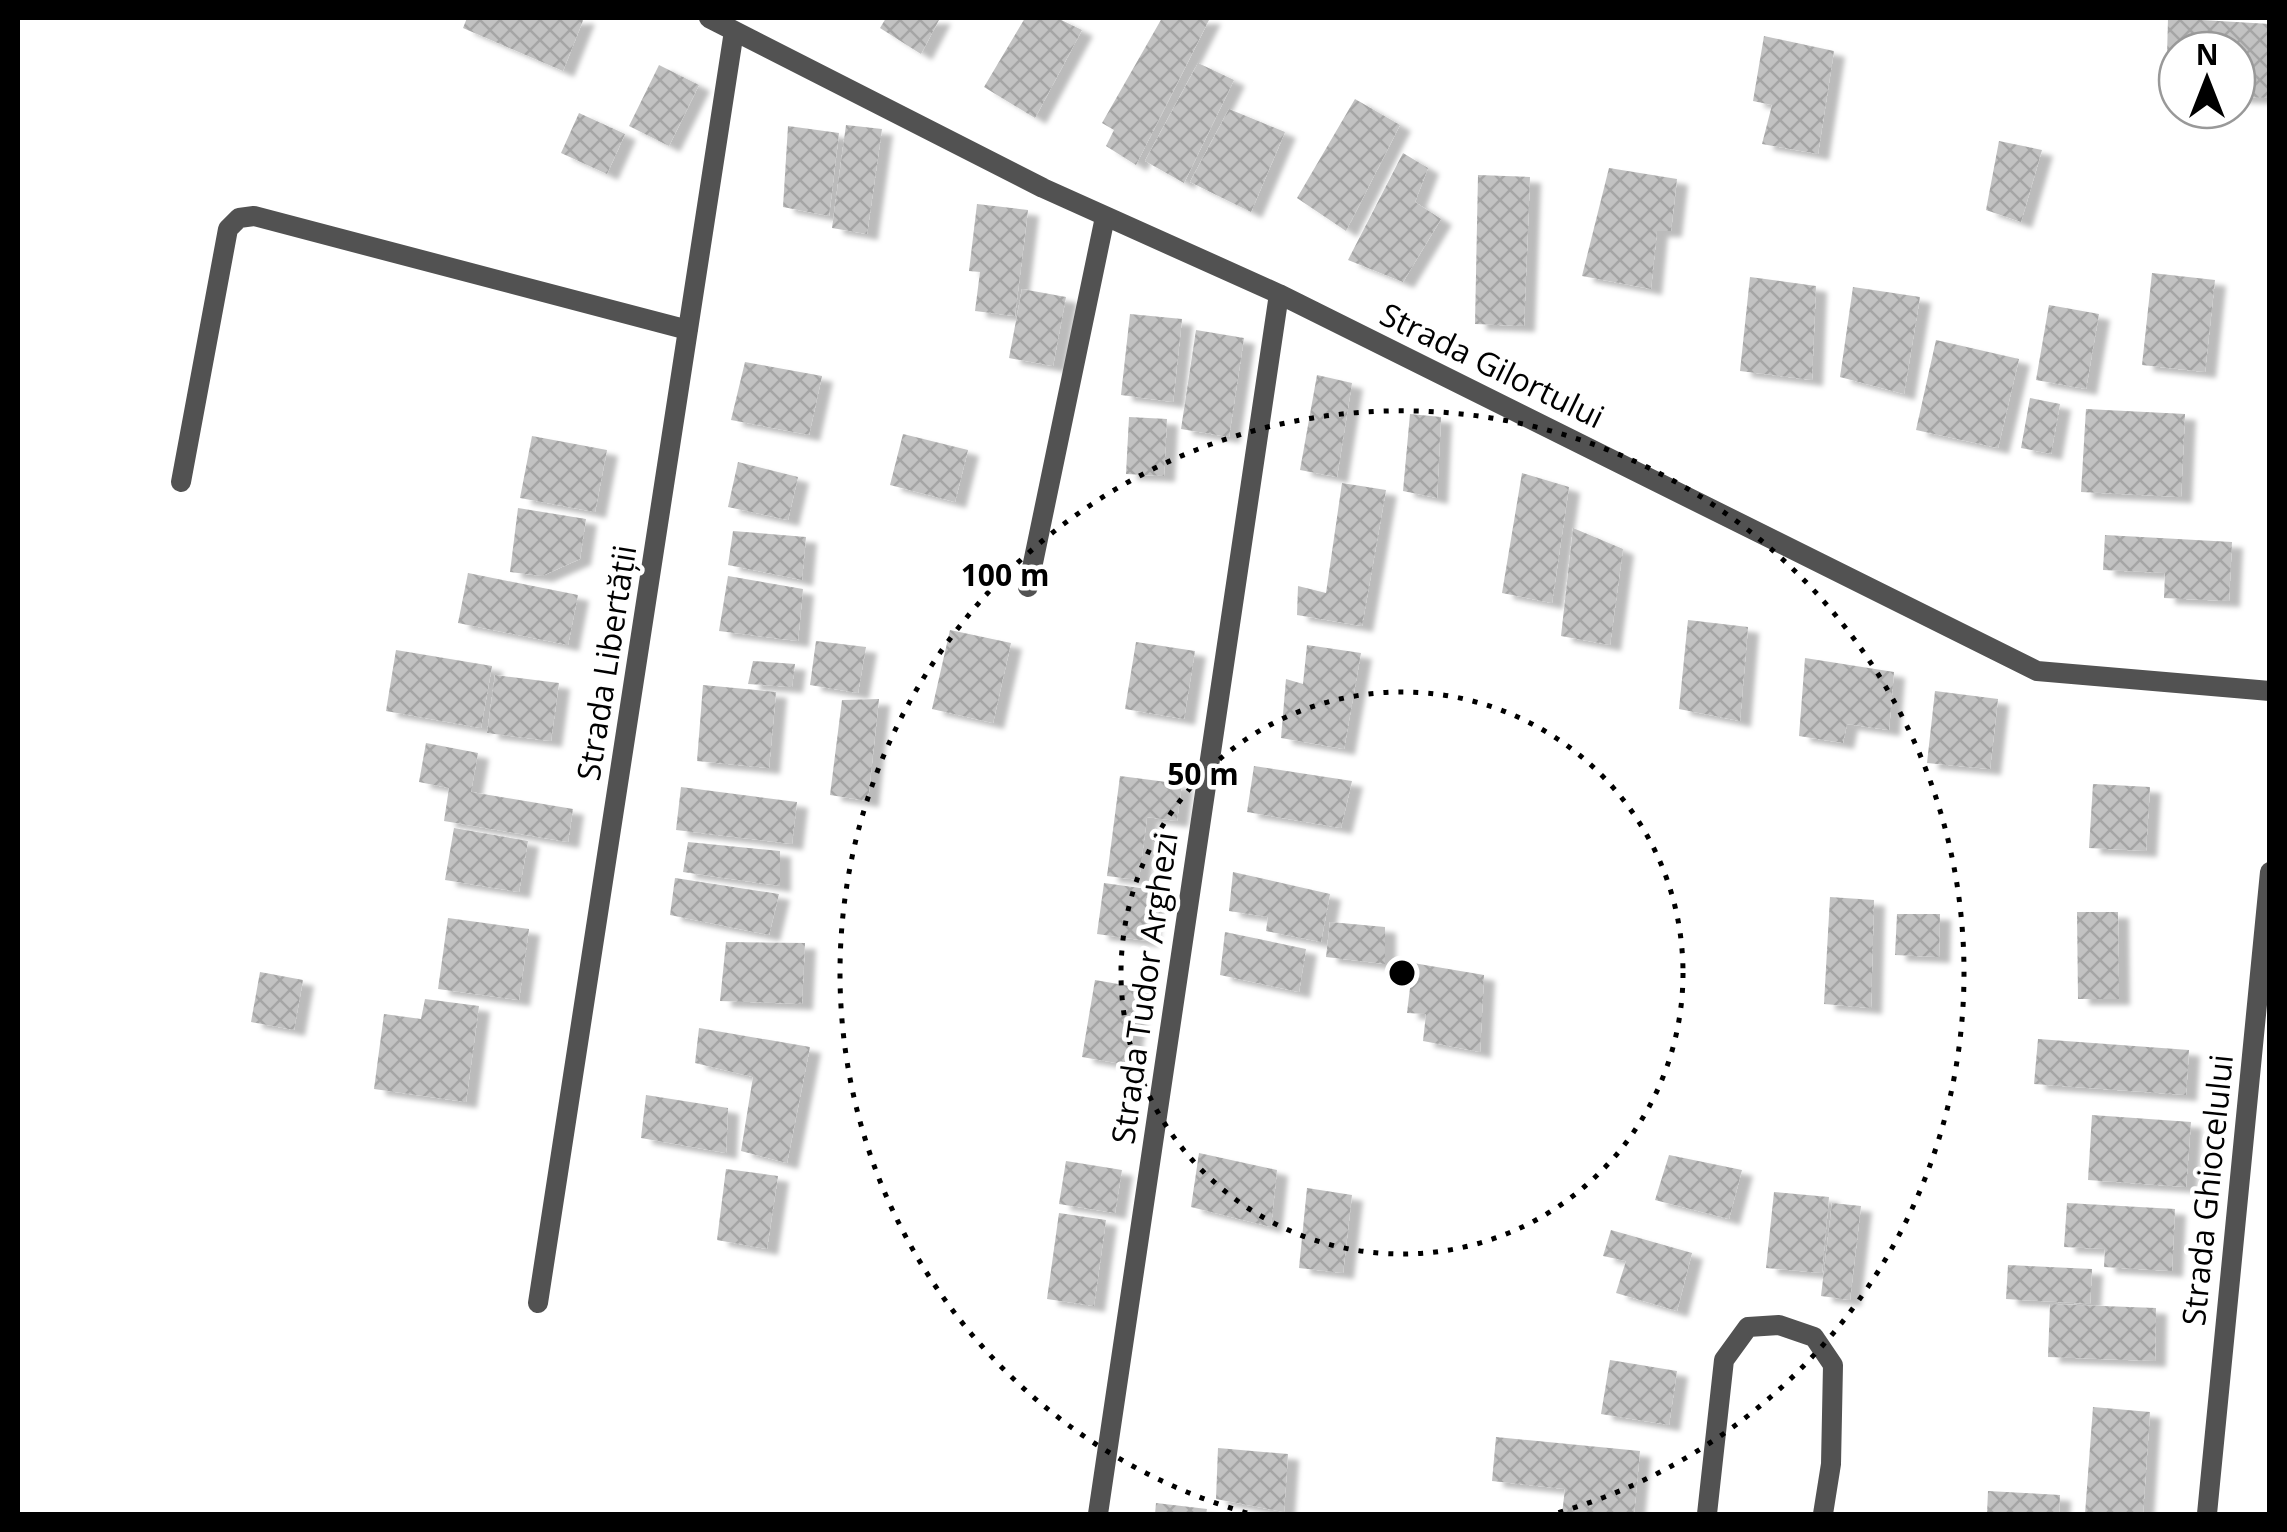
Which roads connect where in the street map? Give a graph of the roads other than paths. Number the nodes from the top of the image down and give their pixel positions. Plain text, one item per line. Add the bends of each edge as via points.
1 (709, 18) edge
2 (734, 32) junction
3 (1104, 218) junction
4 (1280, 294) junction
5 (688, 330) junction
6 (181, 482) dead end
7 (1028, 587) dead end
8 (2270, 691) edge
9 (2270, 872) edge
10 (538, 1303) dead end
11 (1098, 1514) edge
12 (1707, 1514) edge
13 (1823, 1514) edge
14 (2207, 1514) edge

1 - 2 street, Strada Gilortului
2 - 3 street, Strada Gilortului
2 - 5 street, Strada Libertății
3 - 4 street, Strada Gilortului
3 - 7 street
4 - 8 street, Strada Gilortului via 2037,671
4 - 11 street, Strada Tudor Arghezi
5 - 6 street via 254,216 239,218 228,229
5 - 10 street, Strada Libertății
9 - 14 street, Strada Ghiocelului
12 - 13 street via 1724,1360 1748,1327 1779,1325 1814,1337 1833,1365

